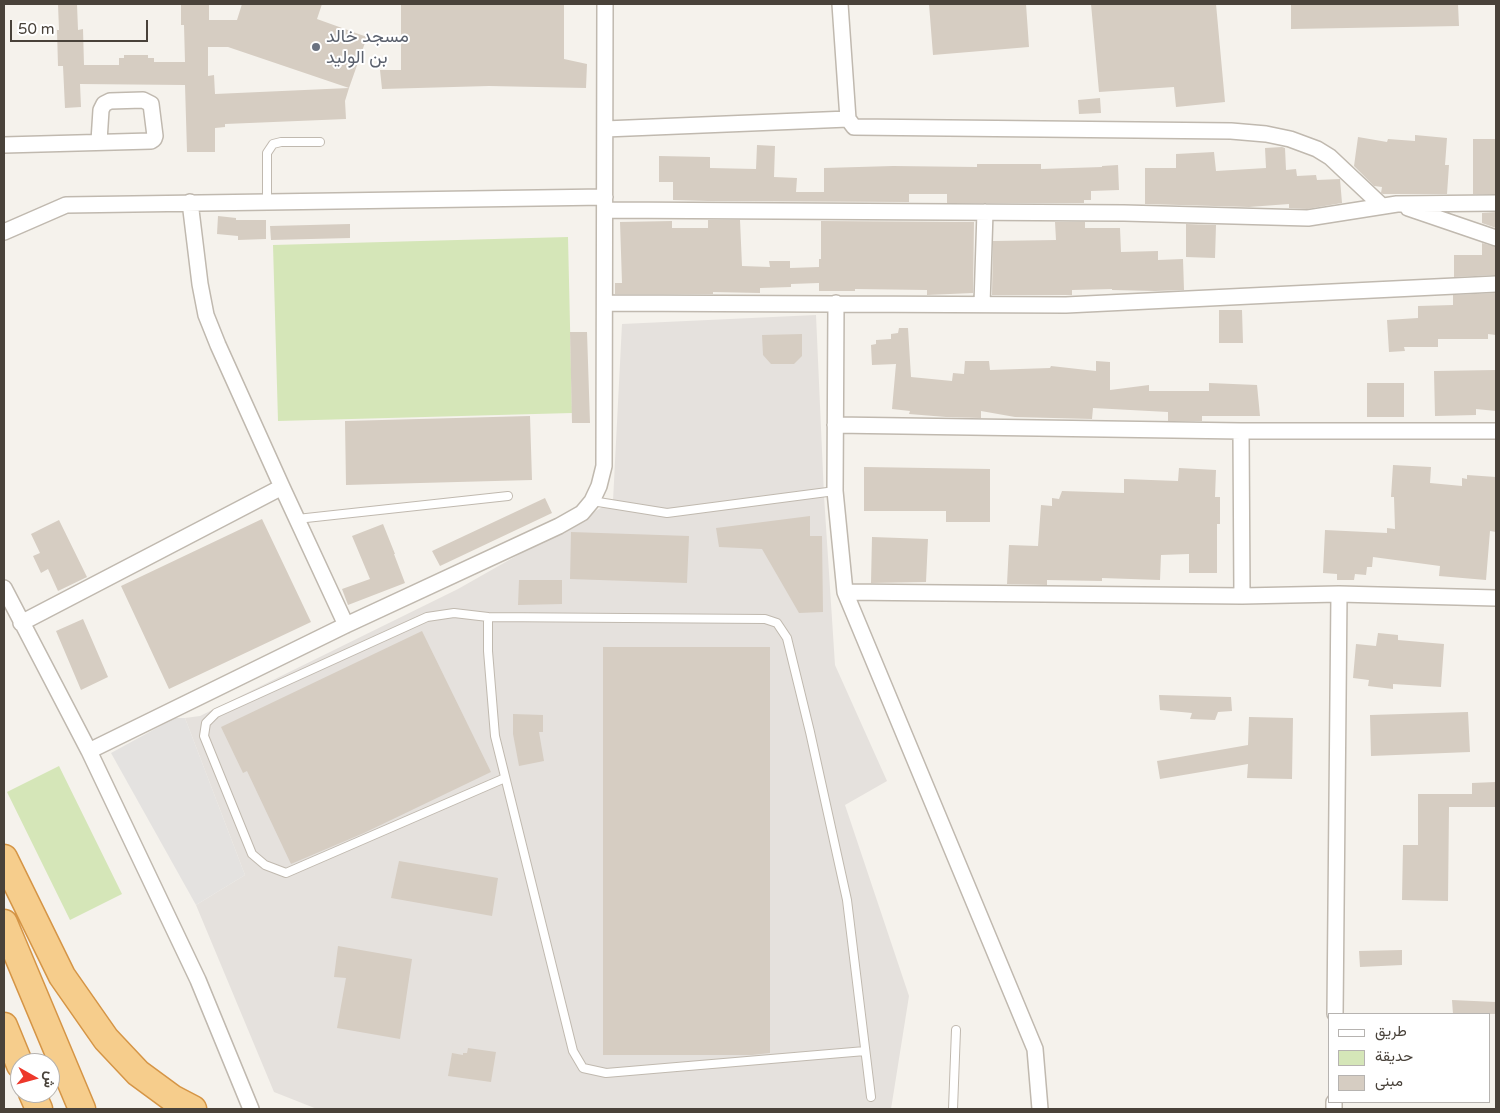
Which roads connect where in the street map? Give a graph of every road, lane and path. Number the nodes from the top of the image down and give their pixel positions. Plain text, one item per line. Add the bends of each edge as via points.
1 (605, 4) edge
2 (840, 4) edge
3 (848, 118) junction
4 (605, 129) junction
5 (99, 142) dead end
6 (320, 142) dead end
7 (4, 145) edge
8 (267, 201) junction
9 (190, 202) junction
10 (605, 203) junction
11 (1496, 203) edge
12 (1397, 204) junction
13 (1382, 206) junction
14 (985, 212) junction
15 (4, 232) edge
16 (1496, 238) edge
17 (1496, 284) edge
18 (605, 303) junction
19 (836, 304) junction
20 (982, 304) junction
21 (835, 425) junction
22 (1241, 431) junction
23 (1496, 431) edge
24 (282, 487) junction
25 (835, 490) junction
26 (508, 496) dead end
27 (592, 500) junction
28 (297, 519) junction
29 (4, 588) edge
30 (845, 592) junction
31 (1339, 594) junction
32 (1242, 596) junction
33 (1496, 598) edge
34 (488, 617) junction
35 (21, 623) junction
36 (346, 624) junction
37 (88, 751) junction
38 (505, 778) junction
39 (4, 858) edge
40 (4, 923) edge
41 (1335, 1013) edge
42 (4, 1026) edge
43 (956, 1030) dead end
44 (865, 1051) junction
45 (15, 1053) edge
46 (871, 1097) dead end
47 (82, 1109) edge
48 (193, 1109) edge
49 (251, 1109) edge
50 (953, 1109) edge
51 (1040, 1109) edge

1 - 4 street
2 - 3 street
3 - 4 street
3 - 13 street via 854,128 1266,134 1290,139 1330,157
4 - 10 street
5 - 7 street
6 - 8 lane via 274,144 268,153
8 - 9 street
8 - 10 street
9 - 15 street via 66,205
9 - 24 street via 206,316
10 - 14 street
10 - 18 street
11 - 12 street
12 - 13 street
12 - 16 street
13 - 14 street via 1308,218
14 - 20 street
17 - 20 street via 1066,305
18 - 19 street
18 - 27 street via 604,466
19 - 20 street
19 - 21 street
21 - 22 street
21 - 25 street
22 - 23 street
22 - 32 street
24 - 28 street
24 - 35 street
25 - 27 lane via 667,513
25 - 30 street
26 - 28 lane
27 - 36 street via 582,513 559,526
28 - 36 street
29 - 35 street
30 - 32 street
30 - 51 street via 1035,1049
31 - 32 street
31 - 33 street
31 - 41 street
34 - 38 lane via 495,736
34 - 38 lane via 454,613 427,617 216,713 206,723 204,736 252,854 265,865 286,873
34 - 44 lane via 765,619 777,623 787,638 846,900
35 - 37 street
36 - 37 street
37 - 49 street via 198,980
38 - 44 lane via 573,1051 583,1068 606,1073
39 - 48 highway via 62,976 106,1039 138,1073
40 - 47 highway
42 - 45 highway
43 - 50 lane
44 - 46 lane

